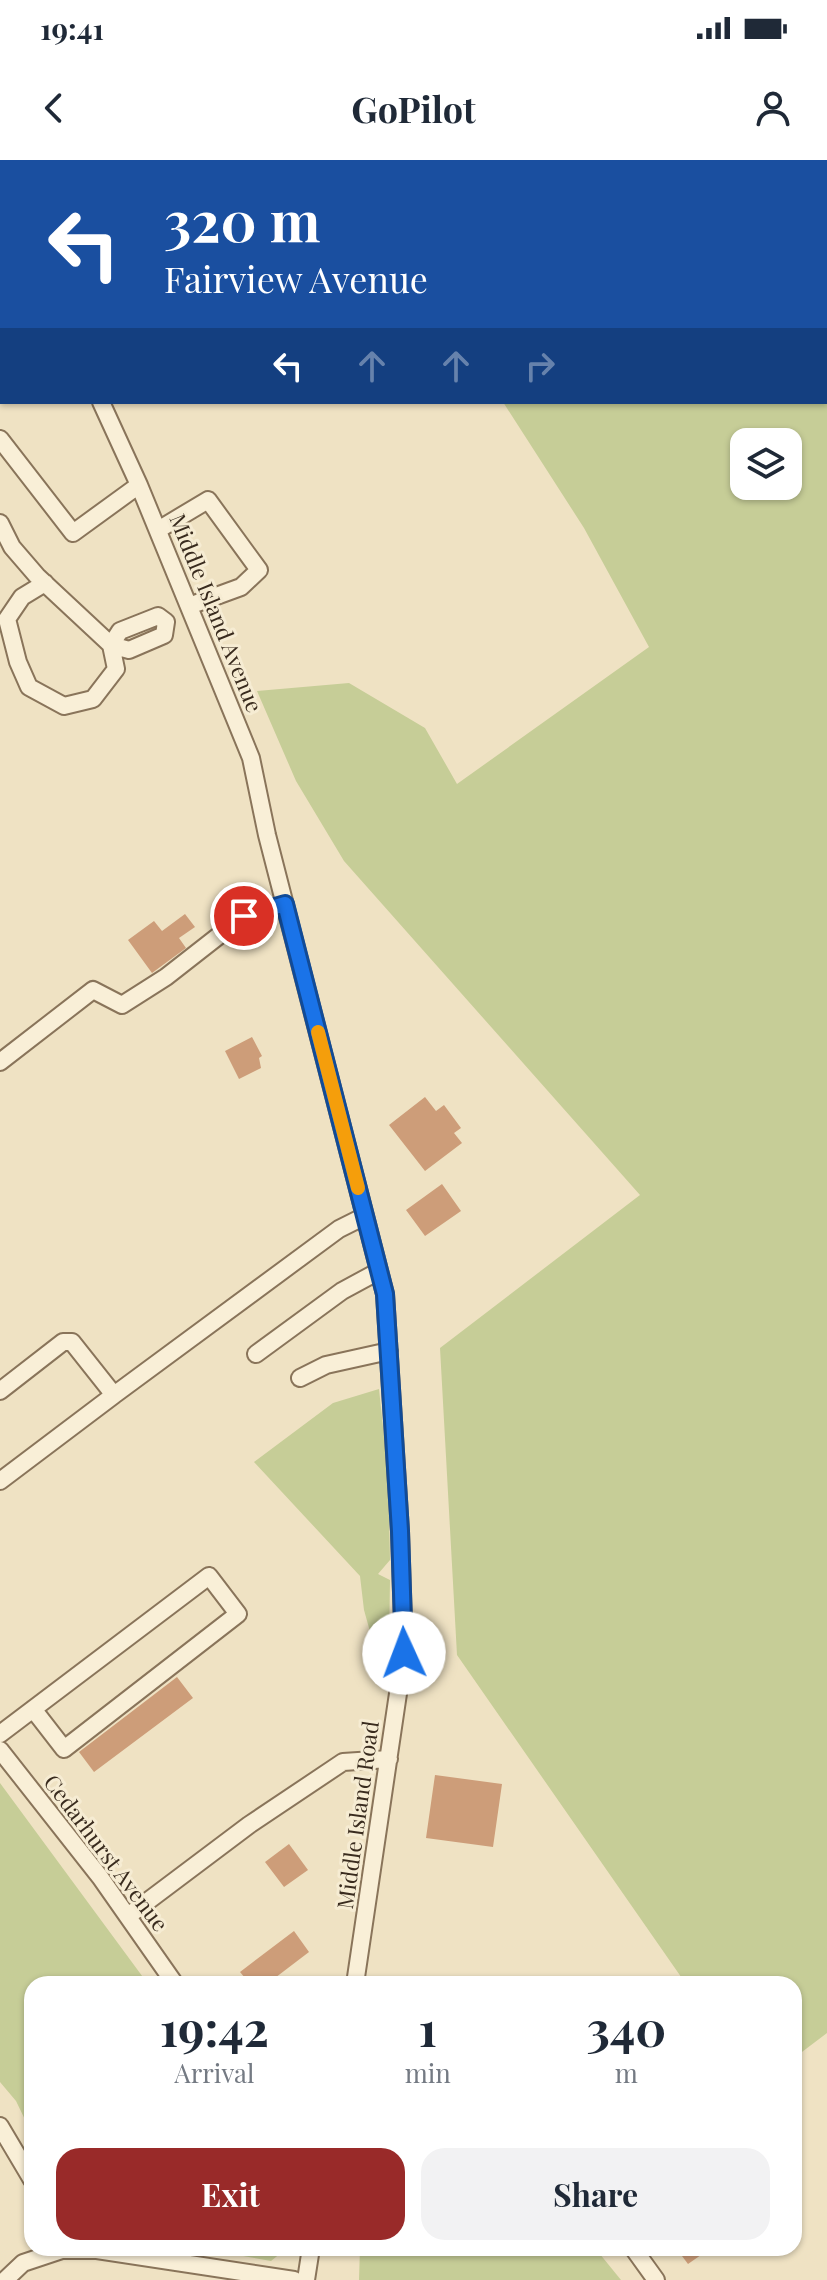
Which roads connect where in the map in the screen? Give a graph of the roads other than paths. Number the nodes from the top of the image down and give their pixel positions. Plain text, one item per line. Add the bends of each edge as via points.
1 (102, 404) edge
2 (0, 439) edge
3 (139, 485) junction
4 (0, 523) edge
5 (158, 530) junction
6 (45, 583) junction
7 (190, 609) junction
8 (111, 645) junction
9 (251, 758) joint
10 (285, 904) junction
11 (0, 1062) edge
12 (365, 1216) junction
13 (379, 1271) junction
14 (389, 1351) junction
15 (256, 1354) dead end
16 (300, 1378) dead end
17 (0, 1391) edge
18 (114, 1395) junction
19 (0, 1481) edge
20 (33, 1709) junction
21 (0, 1734) edge
22 (0, 1750) edge
23 (389, 1759) junction
24 (128, 1916) junction
25 (169, 1976) edge
26 (356, 1976) edge
27 (0, 2126) edge
28 (24, 2166) edge
29 (42, 2256) edge
30 (136, 2256) edge
31 (310, 2256) edge
32 (639, 2256) edge
33 (5, 2280) edge
34 (294, 2280) edge
35 (306, 2280) edge
36 (656, 2280) edge

1 - 3 street
2 - 3 street via 73,533
3 - 5 street, Middle Island Avenue
4 - 6 street via 12,547
5 - 7 street, Middle Island Avenue
5 - 7 street via 208,500 259,570 241,587
6 - 8 street
6 - 8 street via 22,597 7,619 29,687 64,706 93,699 116,669
7 - 8 street via 166,622 164,635 129,650
7 - 9 street, Middle Island Avenue
9 - 10 street, Middle Island Road
10 - 11 street via 244,916 122,1005 93,990
10 - 12 street, Middle Island Road
12 - 13 street, Middle Island Road
12 - 18 street via 339,1229
13 - 14 street, Middle Island Road
13 - 15 street via 342,1291
14 - 16 street via 326,1365
14 - 23 street, Middle Island Road via 404,1653
17 - 18 street via 63,1342 72,1342
18 - 19 street
20 - 20 street via 209,1576 238,1614 64,1749
20 - 21 street
22 - 24 street, Cedarhurst Avenue
23 - 24 street via 343,1762
23 - 26 street, Middle Island Road
24 - 25 street, Cedarhurst Avenue
27 - 28 street
29 - 33 street via 23,2263
30 - 34 street
31 - 35 street
32 - 36 street

